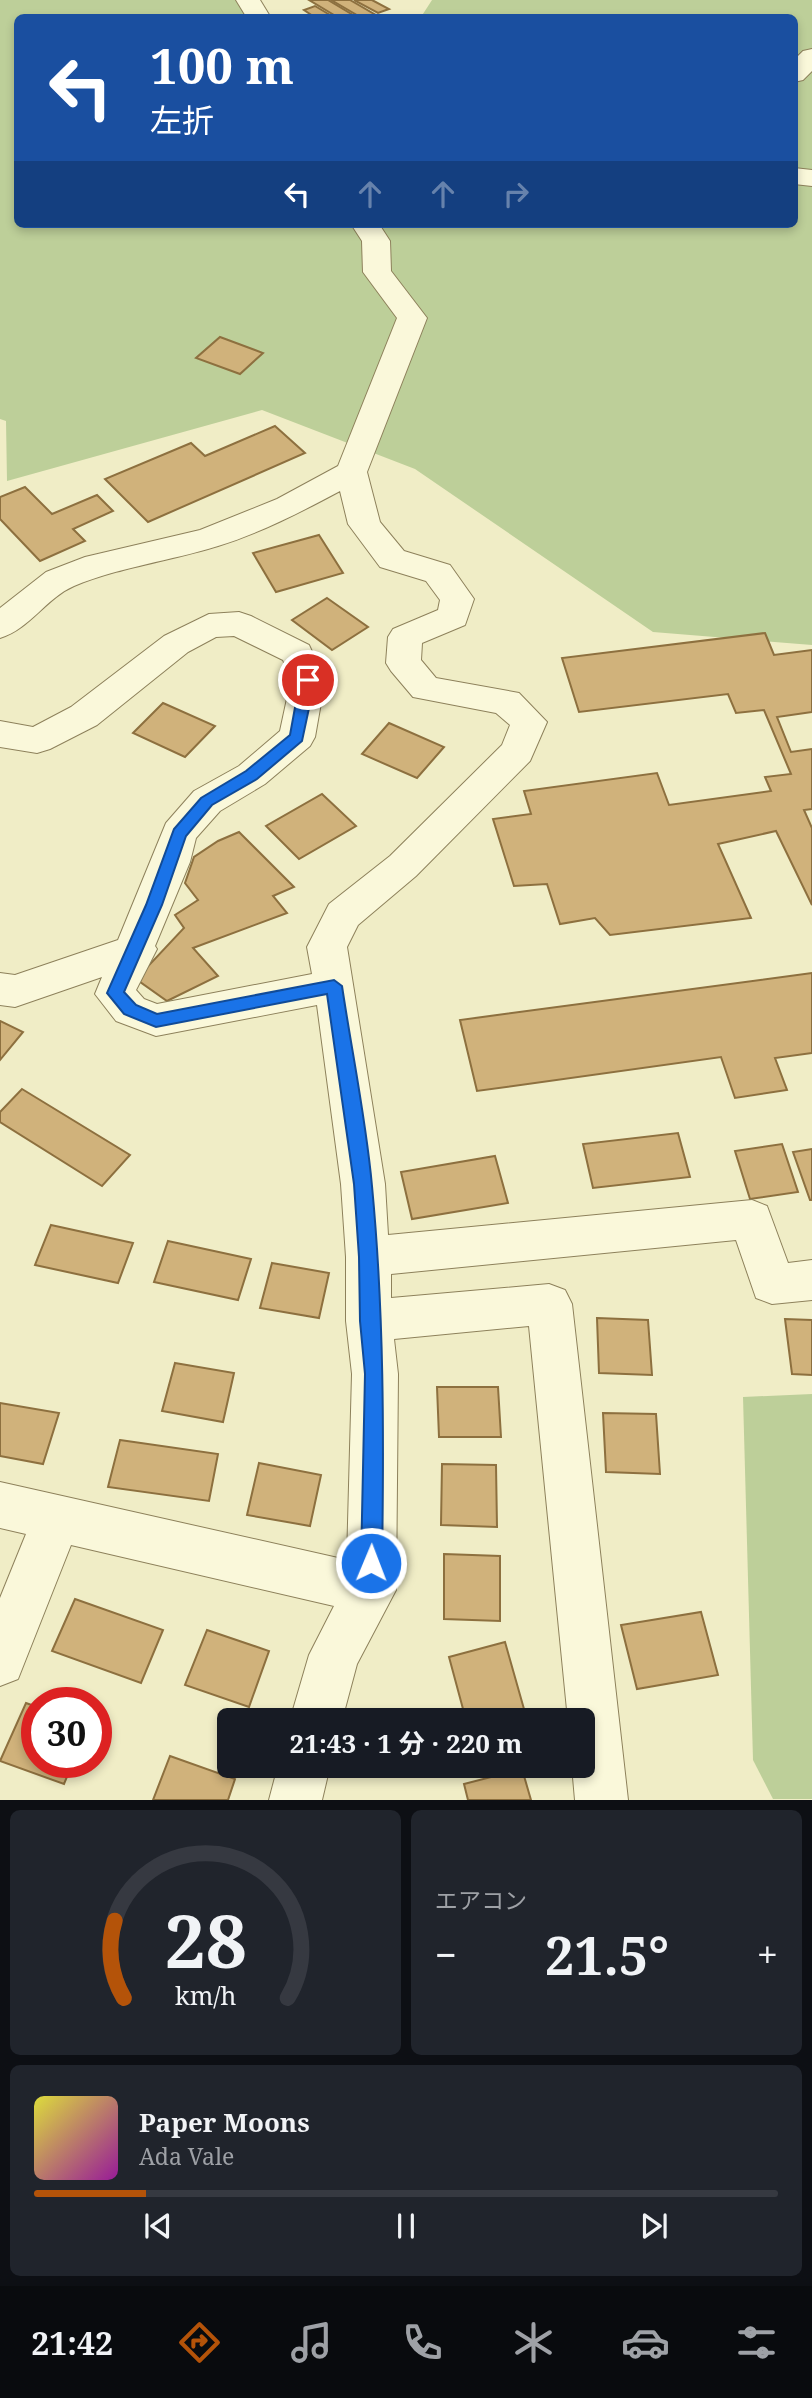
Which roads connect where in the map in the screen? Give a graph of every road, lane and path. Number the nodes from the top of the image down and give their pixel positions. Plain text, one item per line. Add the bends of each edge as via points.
1 (812, 56) edge
2 (798, 71) edge
3 (368, 228) edge
4 (351, 472) junction
5 (0, 626) edge
6 (0, 734) edge
7 (137, 949) junction
8 (334, 986) junction
9 (0, 989) edge
10 (368, 1257) junction
11 (812, 1280) edge
12 (369, 1321) junction
13 (0, 1505) edge
14 (57, 1518) junction
15 (371, 1590) junction
16 (0, 1661) edge
17 (319, 1708) edge
18 (301, 1778) edge
19 (295, 1800) edge
20 (602, 1800) edge

1 - 2 street
3 - 4 street via 376,241 377,272 412,318
4 - 5 street via 288,506 209,538 97,565 58,580
4 - 8 street via 364,524 392,559 438,573 457,599 453,617 405,637 403,663 425,688 507,702 529,722 517,751 403,866 343,915 327,947
6 - 7 street via 37,740 61,728 84,716 176,644 209,626 239,624 297,653 308,680 297,737 252,775 207,802 179,833
7 - 8 street via 115,993 130,1010 156,1020
7 - 9 street via 15,991
8 - 10 street via 363,1184
10 - 11 street via 752,1219 772,1284
10 - 12 street
12 - 15 street via 375,1374
12 - 20 street via 549,1304
13 - 14 street
14 - 15 street
14 - 16 street
15 - 17 street via 334,1655
18 - 19 street

